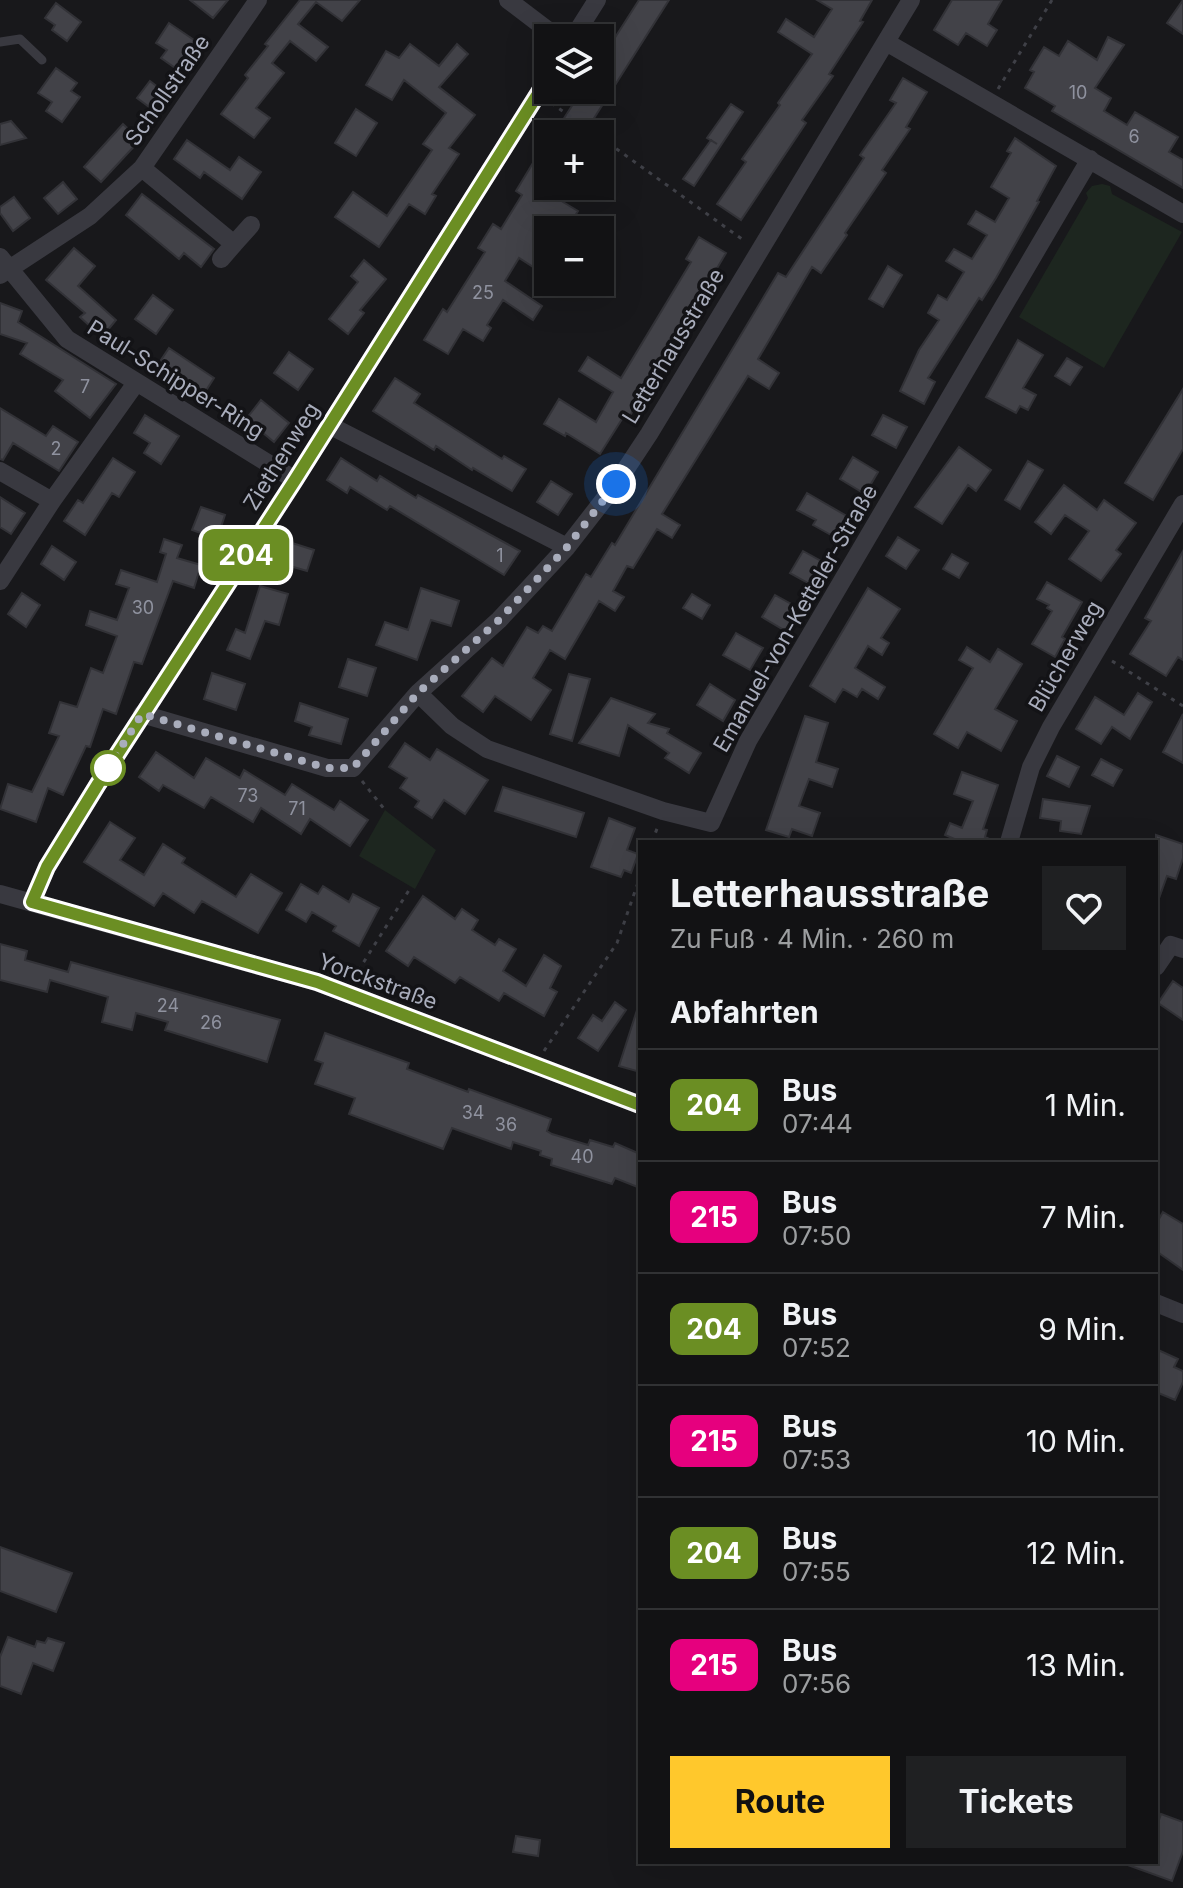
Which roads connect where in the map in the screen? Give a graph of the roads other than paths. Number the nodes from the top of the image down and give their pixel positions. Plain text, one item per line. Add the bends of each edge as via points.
1 (258, 0) edge
2 (508, 0) edge
3 (597, 0) edge
4 (911, 0) edge
5 (540, 24) edge
6 (582, 24) edge
7 (0, 42) edge
8 (886, 42) junction
9 (42, 60) dead end
10 (534, 100) edge
11 (1090, 159) junction
12 (142, 168) junction
13 (1183, 214) edge
14 (251, 225) dead end
15 (234, 244) junction
16 (221, 259) dead end
17 (3, 267) edge
18 (136, 383) junction
19 (329, 425) junction
20 (0, 471) edge
21 (295, 480) junction
22 (52, 501) junction
23 (1183, 504) edge
24 (567, 547) junction
25 (0, 581) edge
26 (418, 693) junction
27 (142, 714) junction
28 (1010, 840) edge
29 (0, 894) edge
30 (32, 902) junction
31 (1183, 949) edge
32 (1158, 964) edge
33 (638, 1104) edge
34 (1158, 1304) edge
35 (1183, 1314) edge

1 - 12 street, Schollstraße
2 - 5 street
3 - 6 street
4 - 8 street, Letterhausstraße
7 - 9 lane via 20,39
8 - 11 street
8 - 24 street, Letterhausstraße via 649,434
10 - 19 street, Ziethenweg
11 - 13 street
11 - 26 street, Emanuel-von-Ketteler-Straße via 748,741 711,823 487,749 452,726
12 - 15 street, Schollstraße
12 - 17 street, Schollstraße via 90,216
14 - 15 street
15 - 16 street
17 - 18 street, Paul-Schipper-Ring via 67,339
18 - 21 street, Paul-Schipper-Ring
18 - 22 street
19 - 21 street, Ziethenweg
19 - 24 street
20 - 22 street
21 - 27 street, Ziethenweg
22 - 25 street
23 - 28 street, Blücherweg via 1051,727 1031,767
24 - 26 street, Letterhausstraße via 499,620
26 - 27 street, Letterhausstraße via 353,768 327,768
27 - 30 street, Ziethenweg via 47,867
29 - 30 street, Yorckstraße
30 - 33 street, Yorckstraße via 344,992
31 - 32 street via 1171,945
34 - 35 street

